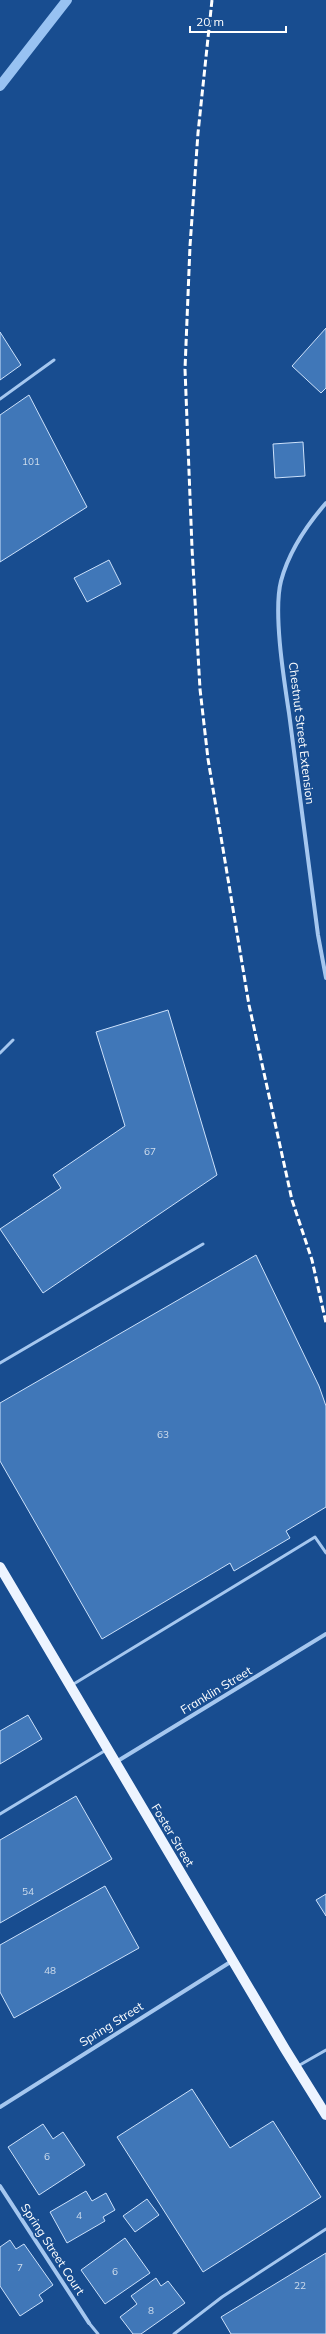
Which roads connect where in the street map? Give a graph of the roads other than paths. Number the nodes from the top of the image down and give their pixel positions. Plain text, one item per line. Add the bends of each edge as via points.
1 (54, 360) dead end
2 (0, 399) edge
3 (326, 503) edge
4 (326, 978) edge
5 (13, 1040) dead end
6 (0, 1053) edge
7 (203, 1244) dead end
8 (0, 1363) edge
9 (326, 1553) edge
10 (0, 1567) edge
11 (326, 1634) edge
12 (70, 1686) junction
13 (108, 1749) junction
14 (116, 1763) junction
15 (0, 1814) edge
16 (233, 1961) junction
17 (326, 2050) edge
18 (296, 2067) junction
19 (0, 2107) edge
20 (326, 2114) edge
21 (0, 2186) edge
22 (326, 2230) edge
23 (90, 2323) joint
24 (98, 2334) edge
25 (174, 2334) edge

1 - 2 lane
3 - 4 street, Chestnut Street Extension via 302,533 289,558 280,582 279,616 284,681
5 - 6 lane
7 - 8 lane
9 - 12 lane via 315,1537
10 - 12 main road, Foster Street
11 - 14 street, Franklin Street
12 - 13 main road, Foster Street
13 - 14 main road, Foster Street
13 - 15 lane
14 - 16 main road, Foster Street
16 - 18 main road, Foster Street
16 - 19 street, Spring Street
17 - 18 lane
18 - 20 main road, Foster Street
21 - 23 street, Spring Street Court
22 - 25 lane via 222,2297
23 - 24 lane

